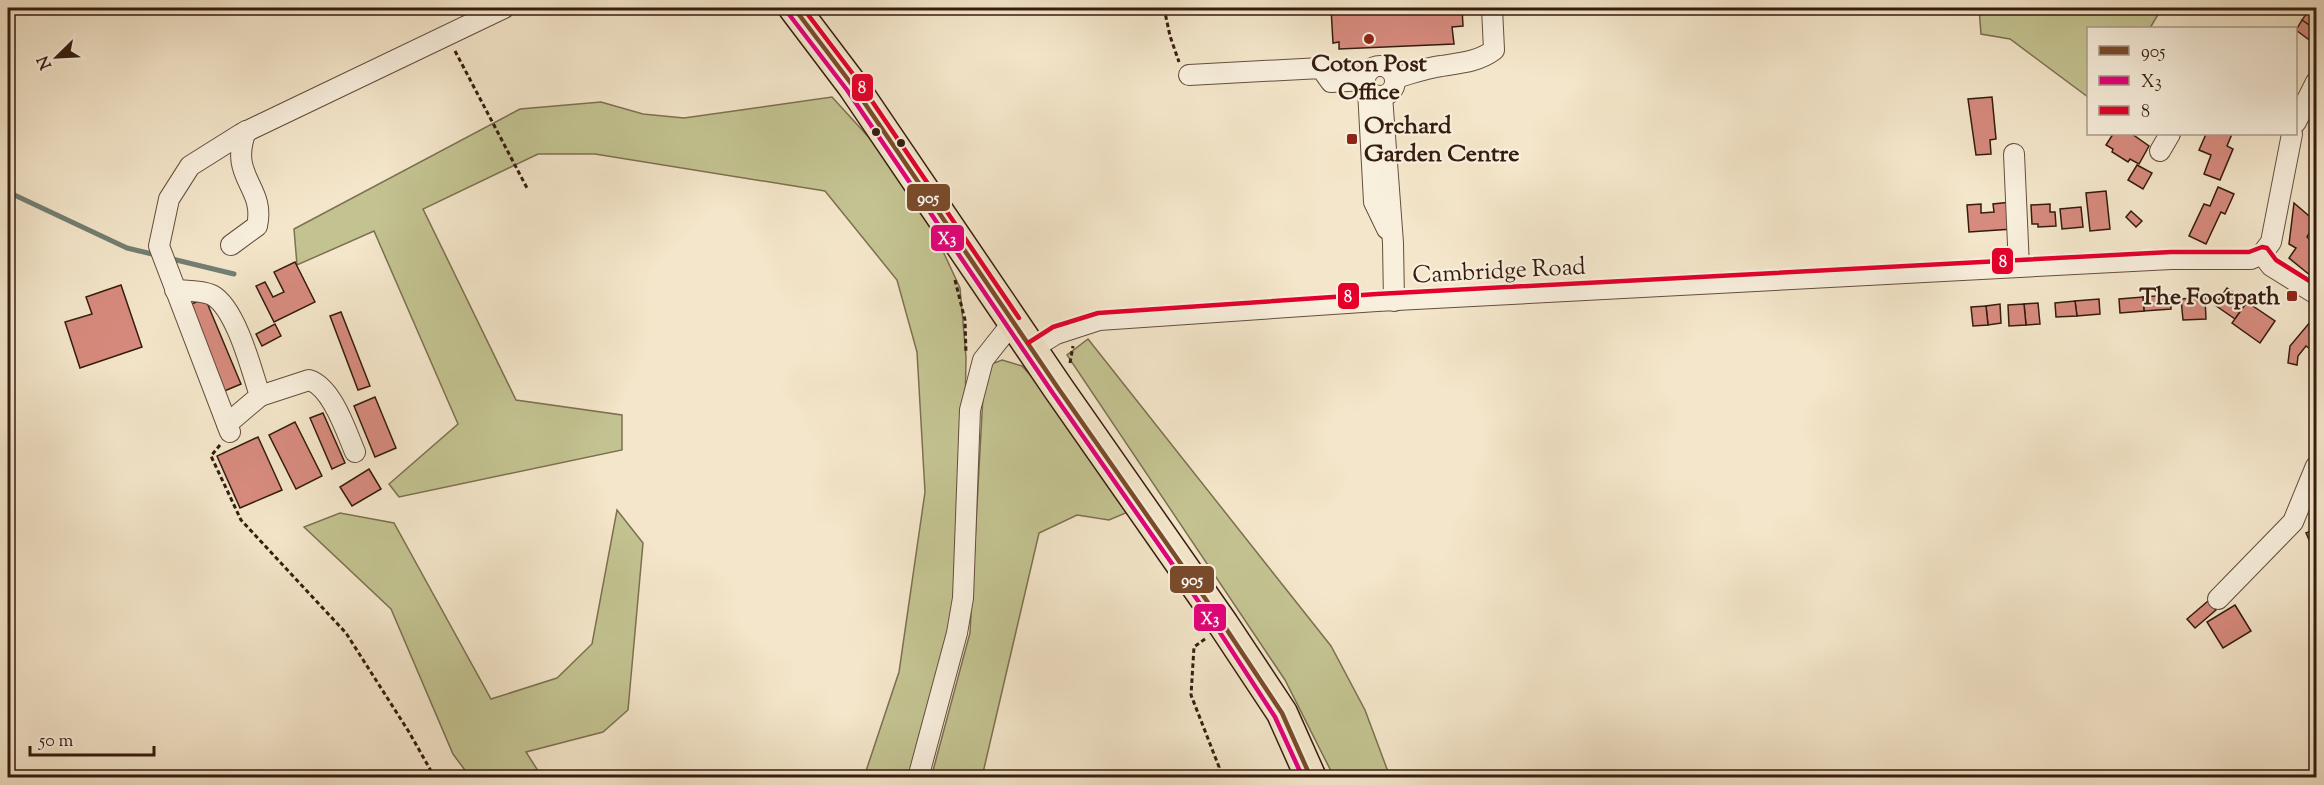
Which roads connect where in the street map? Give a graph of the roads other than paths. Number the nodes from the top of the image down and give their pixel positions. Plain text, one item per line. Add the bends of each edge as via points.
1 (504, 8) edge
2 (794, 8) edge
3 (1492, 8) edge
4 (1190, 75) road end
5 (1380, 87) junction
6 (2314, 91) edge
7 (2297, 119) edge
8 (246, 131) junction
9 (2169, 135) edge
10 (2289, 135) edge
11 (2160, 151) dead end
12 (2014, 154) dead end
13 (1393, 243) junction
14 (231, 245) dead end
15 (2262, 254) junction
16 (2019, 267) junction
17 (175, 290) junction
18 (2315, 290) edge
19 (1394, 301) junction
20 (1013, 322) junction
21 (1032, 349) junction
22 (260, 396) junction
23 (355, 452) dead end
24 (2316, 466) edge
25 (2218, 599) dead end
26 (918, 777) edge
27 (1311, 777) edge

1 - 8 street
2 - 20 highway
3 - 5 street via 1494,50 1482,59 1440,66
4 - 5 street via 1321,68 1331,82
5 - 13 street via 1374,202
5 - 13 street via 1396,103 1406,240
6 - 7 street
8 - 14 street via 240,165 260,209 256,226
8 - 17 street via 190,166 169,199 159,246
9 - 11 street
10 - 15 street via 2274,231
12 - 16 street
13 - 19 street
15 - 16 street, Cambridge Road via 2251,259
15 - 18 street via 2271,266
16 - 19 street, Cambridge Road
17 - 22 street via 211,295 225,307
17 - 22 street via 229,428
19 - 21 street, Cambridge Road via 1099,320 1056,334
20 - 21 highway
20 - 26 street via 983,360 970,410 963,598
21 - 27 highway via 1223,624 1281,713
22 - 23 street via 309,380 317,382 337,412
24 - 25 street via 2293,522

